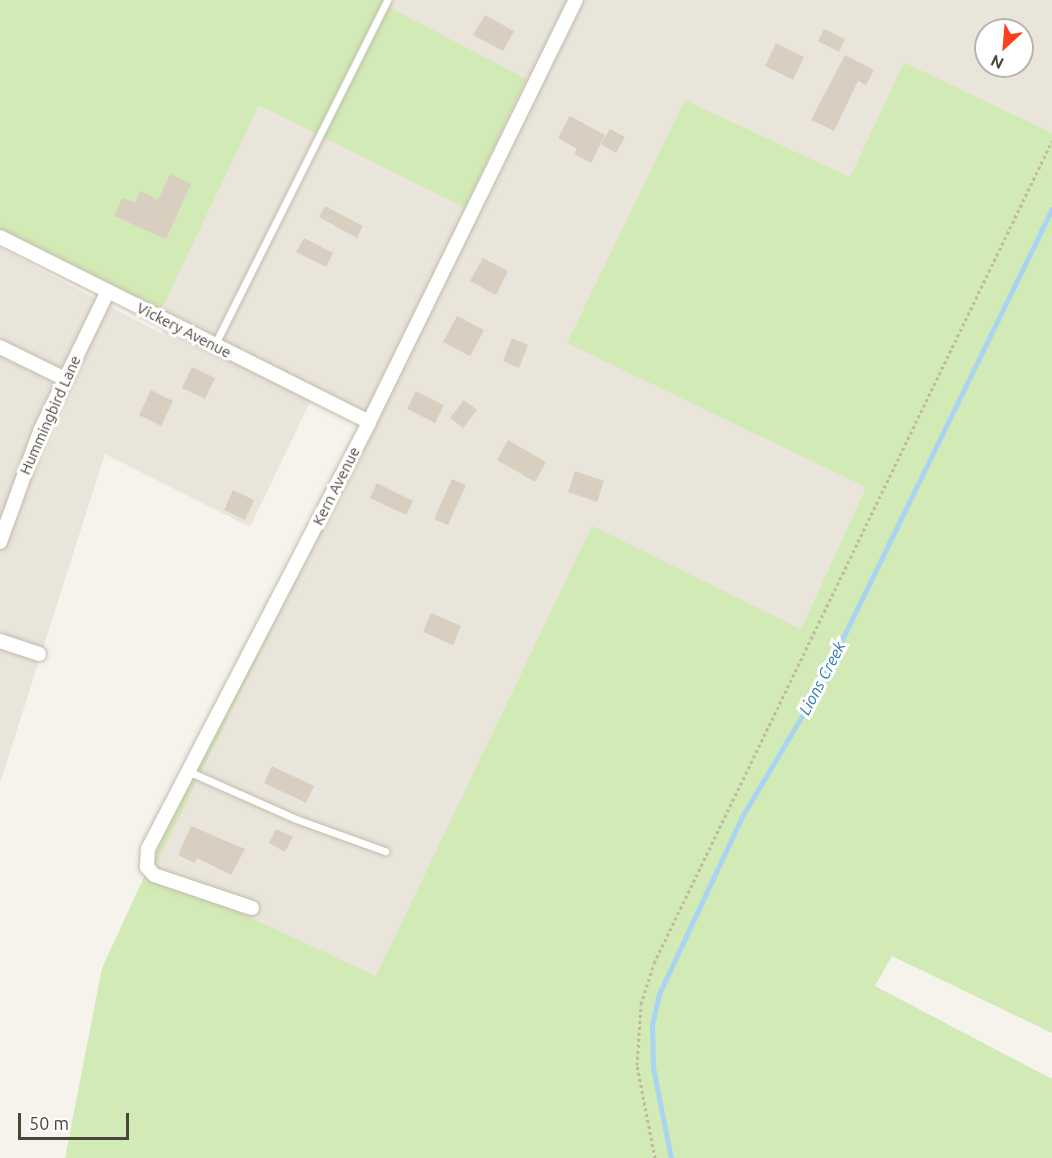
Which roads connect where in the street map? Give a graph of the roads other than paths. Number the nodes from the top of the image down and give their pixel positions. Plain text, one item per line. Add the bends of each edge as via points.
1 (387, 0) edge
2 (576, 0) edge
3 (0, 237) edge
4 (108, 291) junction
5 (214, 346) junction
6 (0, 347) edge
7 (65, 379) junction
8 (369, 422) junction
9 (1, 534) edge
10 (0, 641) edge
11 (39, 654) dead end
12 (190, 772) junction
13 (385, 851) dead end
14 (252, 908) dead end

1 - 5 lane
2 - 8 street, Kern Avenue
3 - 4 street, Vickery Avenue
4 - 5 street, Vickery Avenue
4 - 7 street, Hummingbird Lane
5 - 8 street, Vickery Avenue
6 - 7 street
7 - 9 street, Hummingbird Lane via 24,470
8 - 12 street, Kern Avenue
10 - 11 street
12 - 13 lane via 296,819
12 - 14 street, Kern Avenue via 148,849 147,867 173,884

